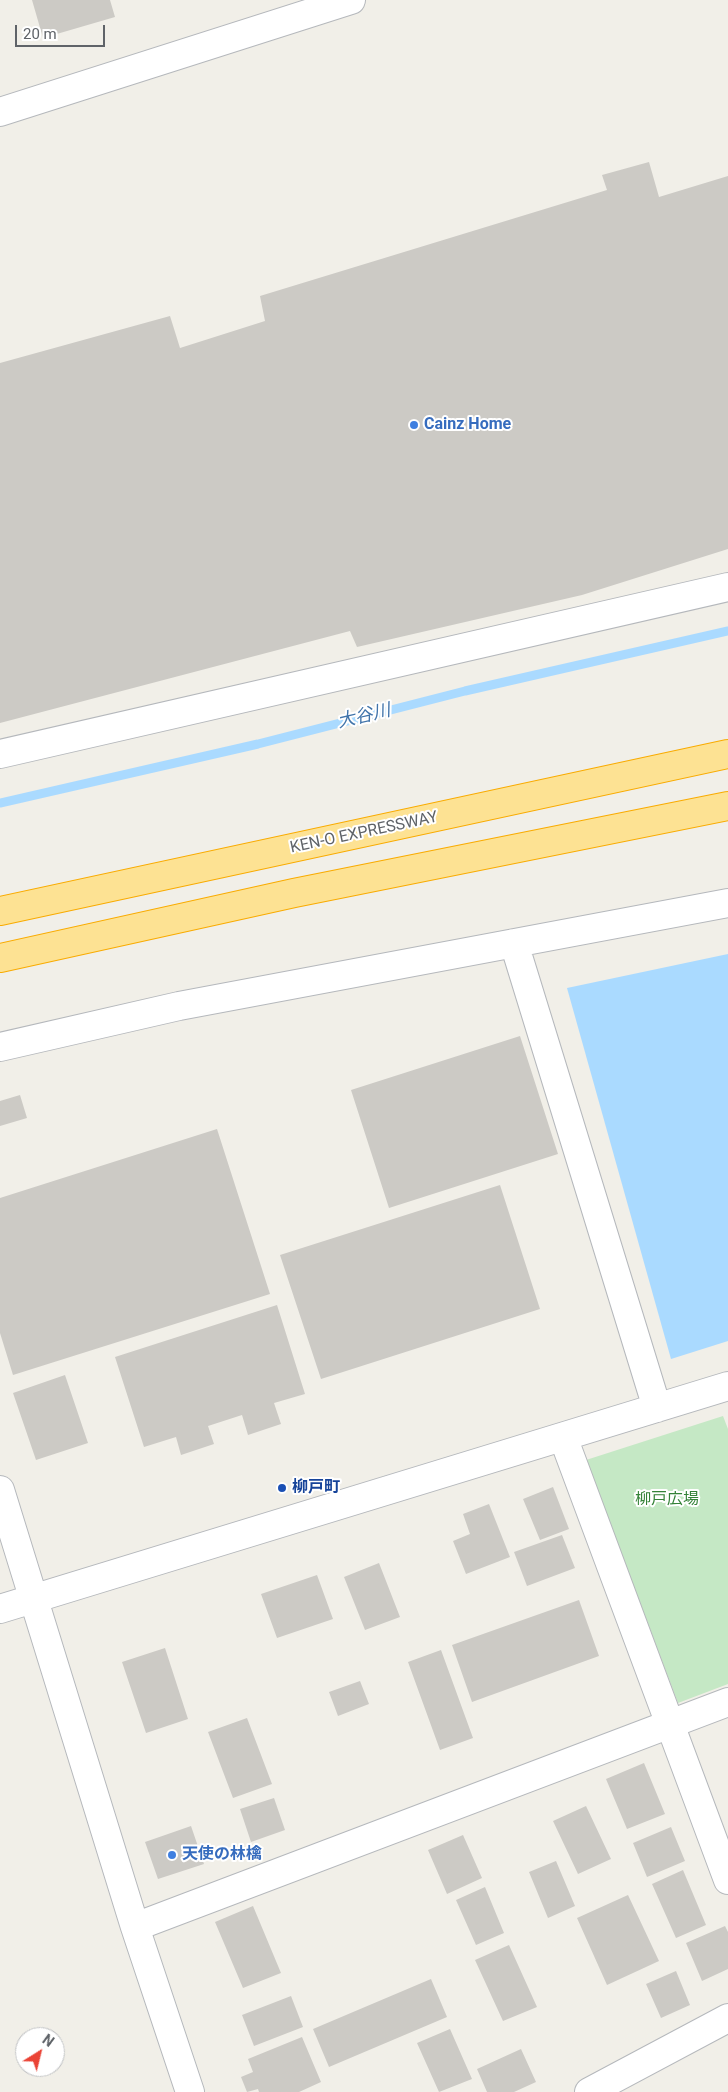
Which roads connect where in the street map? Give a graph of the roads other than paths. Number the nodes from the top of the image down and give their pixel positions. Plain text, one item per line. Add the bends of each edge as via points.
1 (351, 0) edge
2 (301, 7) edge
3 (0, 112) edge
4 (728, 586) edge
5 (0, 754) edge
6 (728, 754) edge
7 (728, 806) edge
8 (728, 903) edge
9 (0, 911) edge
10 (514, 943) junction
11 (0, 958) edge
12 (0, 1047) edge
13 (727, 1390) edge
14 (657, 1408) junction
15 (563, 1437) junction
16 (0, 1490) edge
17 (34, 1598) junction
18 (0, 1609) edge
19 (728, 1702) edge
20 (670, 1724) junction
21 (728, 1880) edge
22 (135, 1927) junction
23 (728, 2018) edge
24 (190, 2092) edge
25 (589, 2092) edge

1 - 2 street
2 - 3 street
4 - 5 street
6 - 9 highway, KEN-O EXPRESSWAY
7 - 11 highway via 294,892
8 - 10 street
10 - 12 street via 179,1006
10 - 14 street
13 - 14 street
14 - 15 street
15 - 17 street
15 - 20 street
16 - 17 street
17 - 18 street
17 - 22 street
19 - 20 street
20 - 21 street
20 - 22 street
22 - 24 street
23 - 25 street

